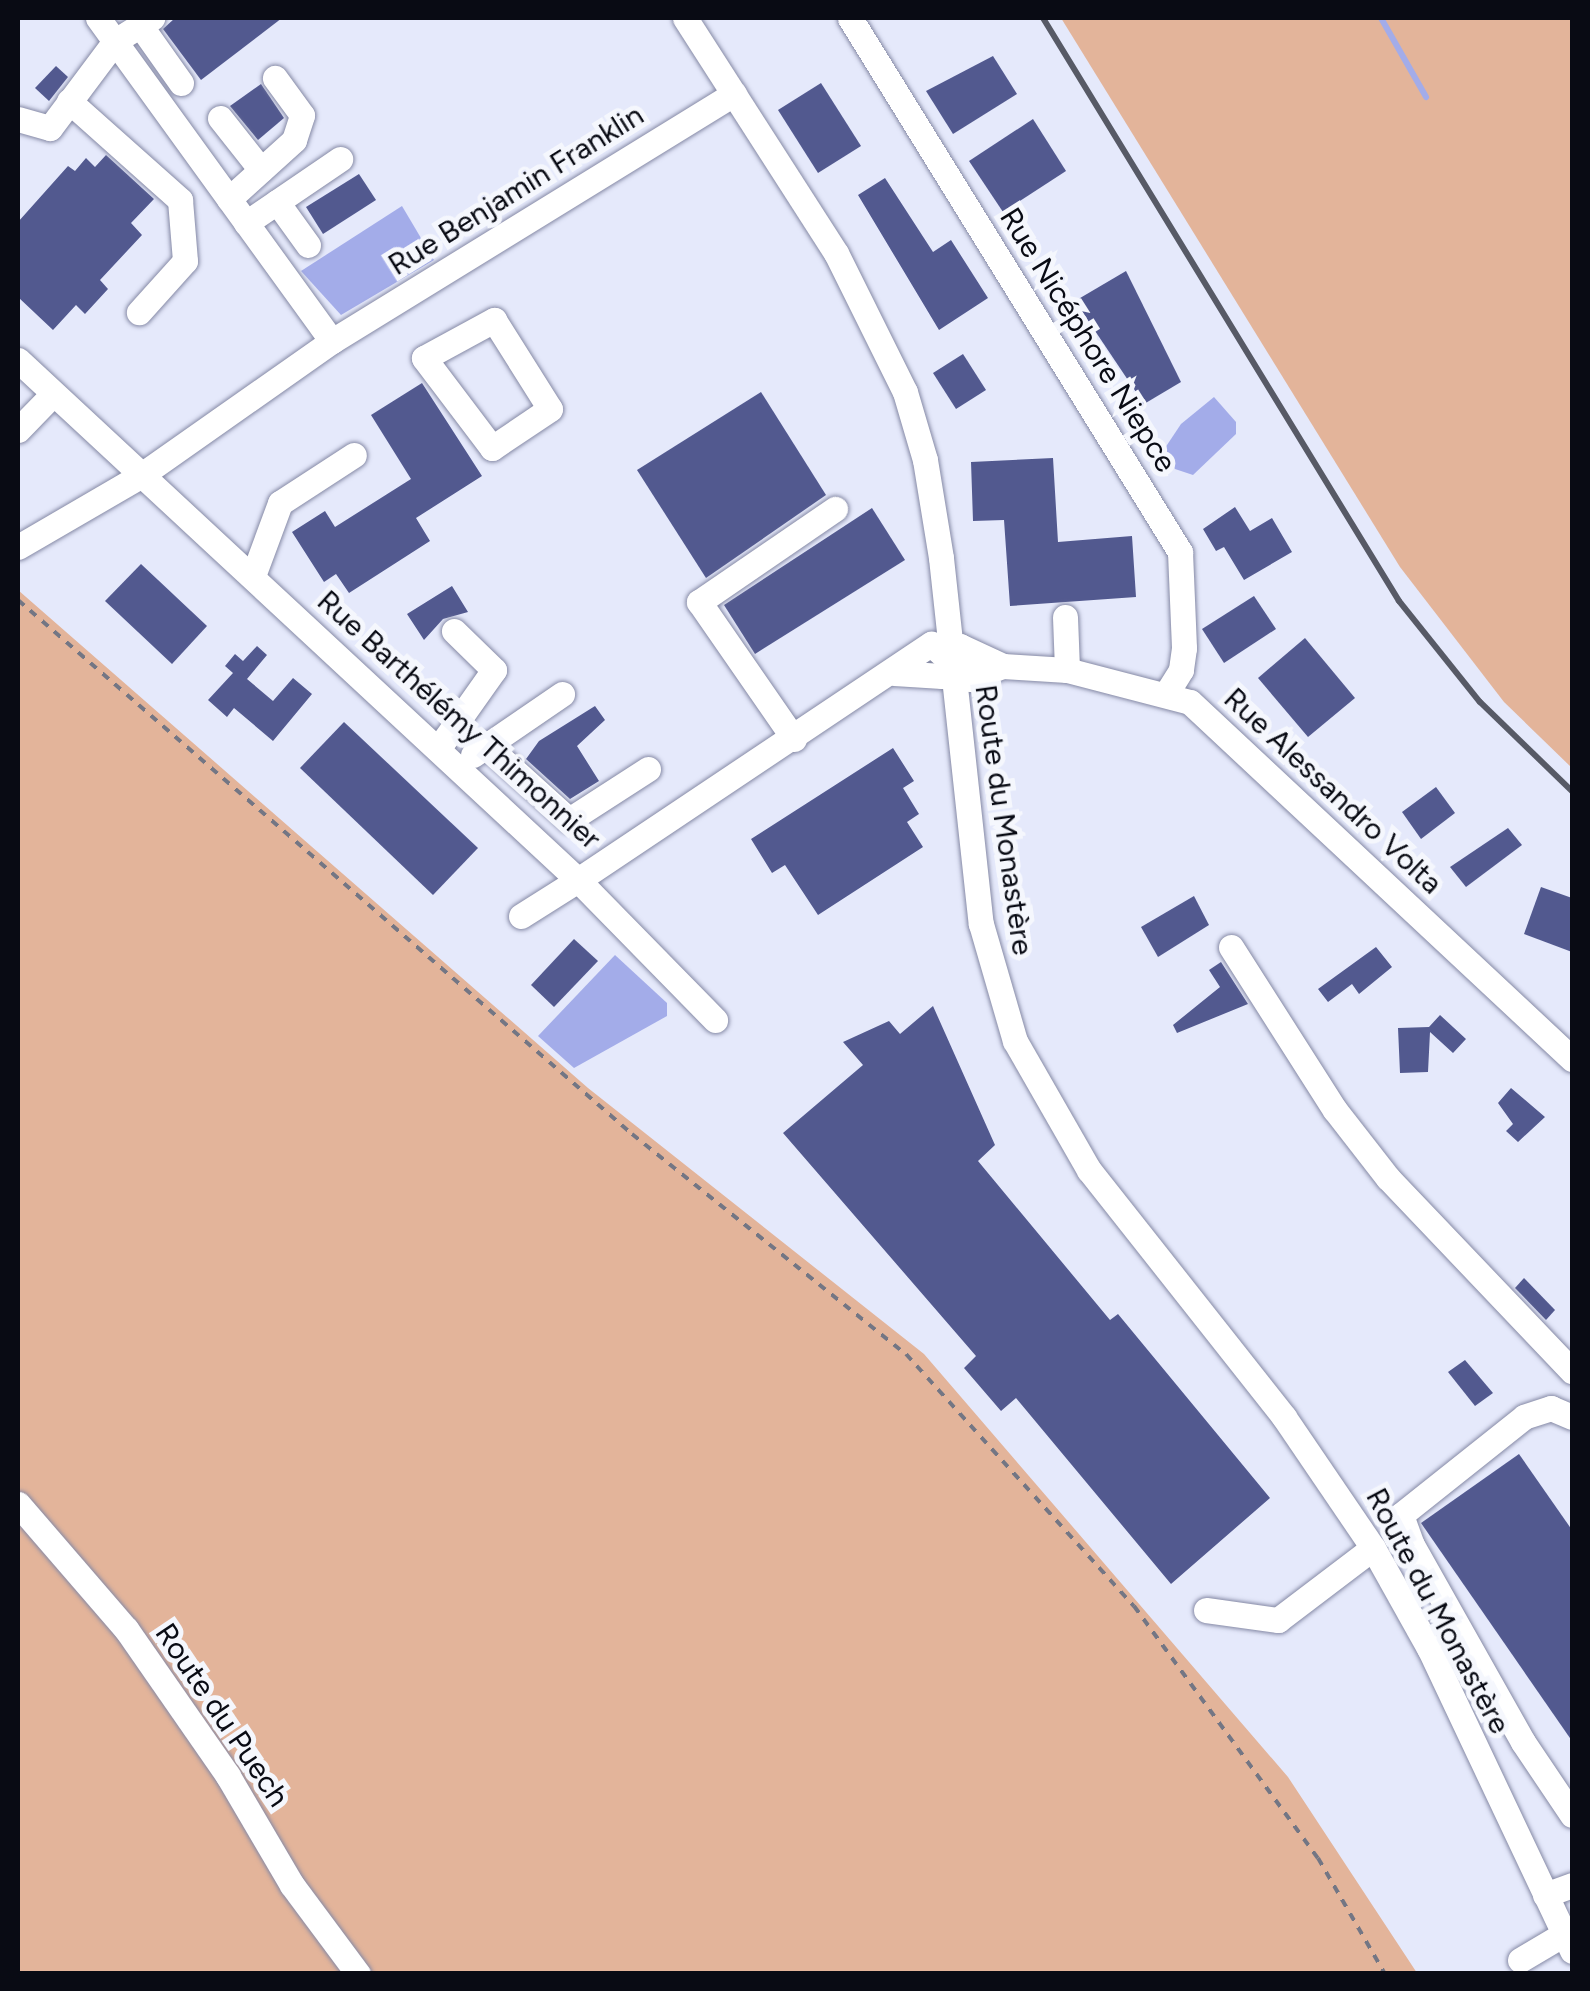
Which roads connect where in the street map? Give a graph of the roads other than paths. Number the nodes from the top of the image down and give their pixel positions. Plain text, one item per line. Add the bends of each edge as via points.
1 (98, 18) edge
2 (685, 18) edge
3 (850, 18) edge
4 (146, 21) edge
5 (115, 42) junction
6 (275, 78) dead end
7 (181, 82) dead end
8 (734, 94) junction
9 (69, 100) junction
10 (220, 118) dead end
11 (18, 120) edge
12 (340, 158) dead end
13 (261, 170) junction
14 (229, 198) junction
15 (277, 202) junction
16 (246, 223) junction
17 (308, 245) dead end
18 (139, 312) dead end
19 (332, 341) junction
20 (424, 358) joint
21 (18, 360) edge
22 (53, 394) junction
23 (18, 430) edge
24 (354, 455) dead end
25 (140, 476) junction
26 (835, 510) dead end
27 (18, 547) edge
28 (253, 576) junction
29 (1065, 617) dead end
30 (454, 631) dead end
31 (950, 664) junction
32 (1067, 670) junction
33 (1167, 692) junction
34 (562, 694) dead end
35 (794, 738) junction
36 (486, 746) junction
37 (448, 758) junction
38 (648, 770) dead end
39 (578, 880) junction
40 (521, 916) dead end
41 (1231, 947) dead end
42 (715, 1020) dead end
43 (1572, 1059) edge
44 (1572, 1371) edge
45 (1572, 1417) edge
46 (18, 1504) edge
47 (1374, 1548) junction
48 (1206, 1610) dead end
49 (1572, 1815) edge
50 (1572, 1884) edge
51 (1544, 1895) junction
52 (1569, 1941) edge
53 (1520, 1960) dead end
54 (358, 1974) edge

1 - 5 street
2 - 8 street, Route du Monastère
3 - 33 street, Rue Nicéphore Niepce via 1180,552 1184,648
4 - 5 street
4 - 7 street
5 - 9 street
5 - 14 street
6 - 13 street via 302,115 294,140
8 - 19 street, Rue Benjamin Franklin
8 - 31 street, Route du Monastère via 836,253 904,392 926,460
9 - 11 street via 50,128
9 - 18 street via 180,200 185,260
10 - 13 street
12 - 15 street
13 - 14 street
14 - 16 street
15 - 16 street
15 - 17 street
16 - 19 street
19 - 25 street, Rue Benjamin Franklin
20 - 20 street via 492,448 550,409 494,320
21 - 22 street, Rue Barthélémy Thimonnier
22 - 23 street
22 - 25 street, Rue Barthélémy Thimonnier
24 - 28 street via 280,503
25 - 27 street, Rue Benjamin Franklin
25 - 28 street, Rue Barthélémy Thimonnier
26 - 35 street via 699,602
28 - 37 street, Rue Barthélémy Thimonnier
29 - 32 street
30 - 37 street via 494,670
31 - 32 street, Rue Alessandro Volta via 960,646 1003,666
31 - 35 street, Rue Barthélémy Thimonnier via 942,676 894,673
31 - 47 street, Route du Monastère via 981,924 1014,1041 1089,1170 1284,1417
32 - 33 street, Rue Alessandro Volta
33 - 43 street, Rue Alessandro Volta via 1207,716
34 - 36 street
35 - 39 street, Rue Barthélémy Thimonnier
36 - 37 street
36 - 38 street via 568,820
37 - 39 street, Rue Barthélémy Thimonnier
39 - 40 street
39 - 42 street
41 - 44 street via 1388,1178
45 - 49 street via 1551,1408 1524,1417 1401,1515 1523,1742
46 - 54 street, Route du Puech via 126,1630
47 - 48 street via 1278,1620
47 - 51 street, Route du Monastère via 1429,1648
50 - 51 street
51 - 52 street, Route du Monastère
52 - 53 street

